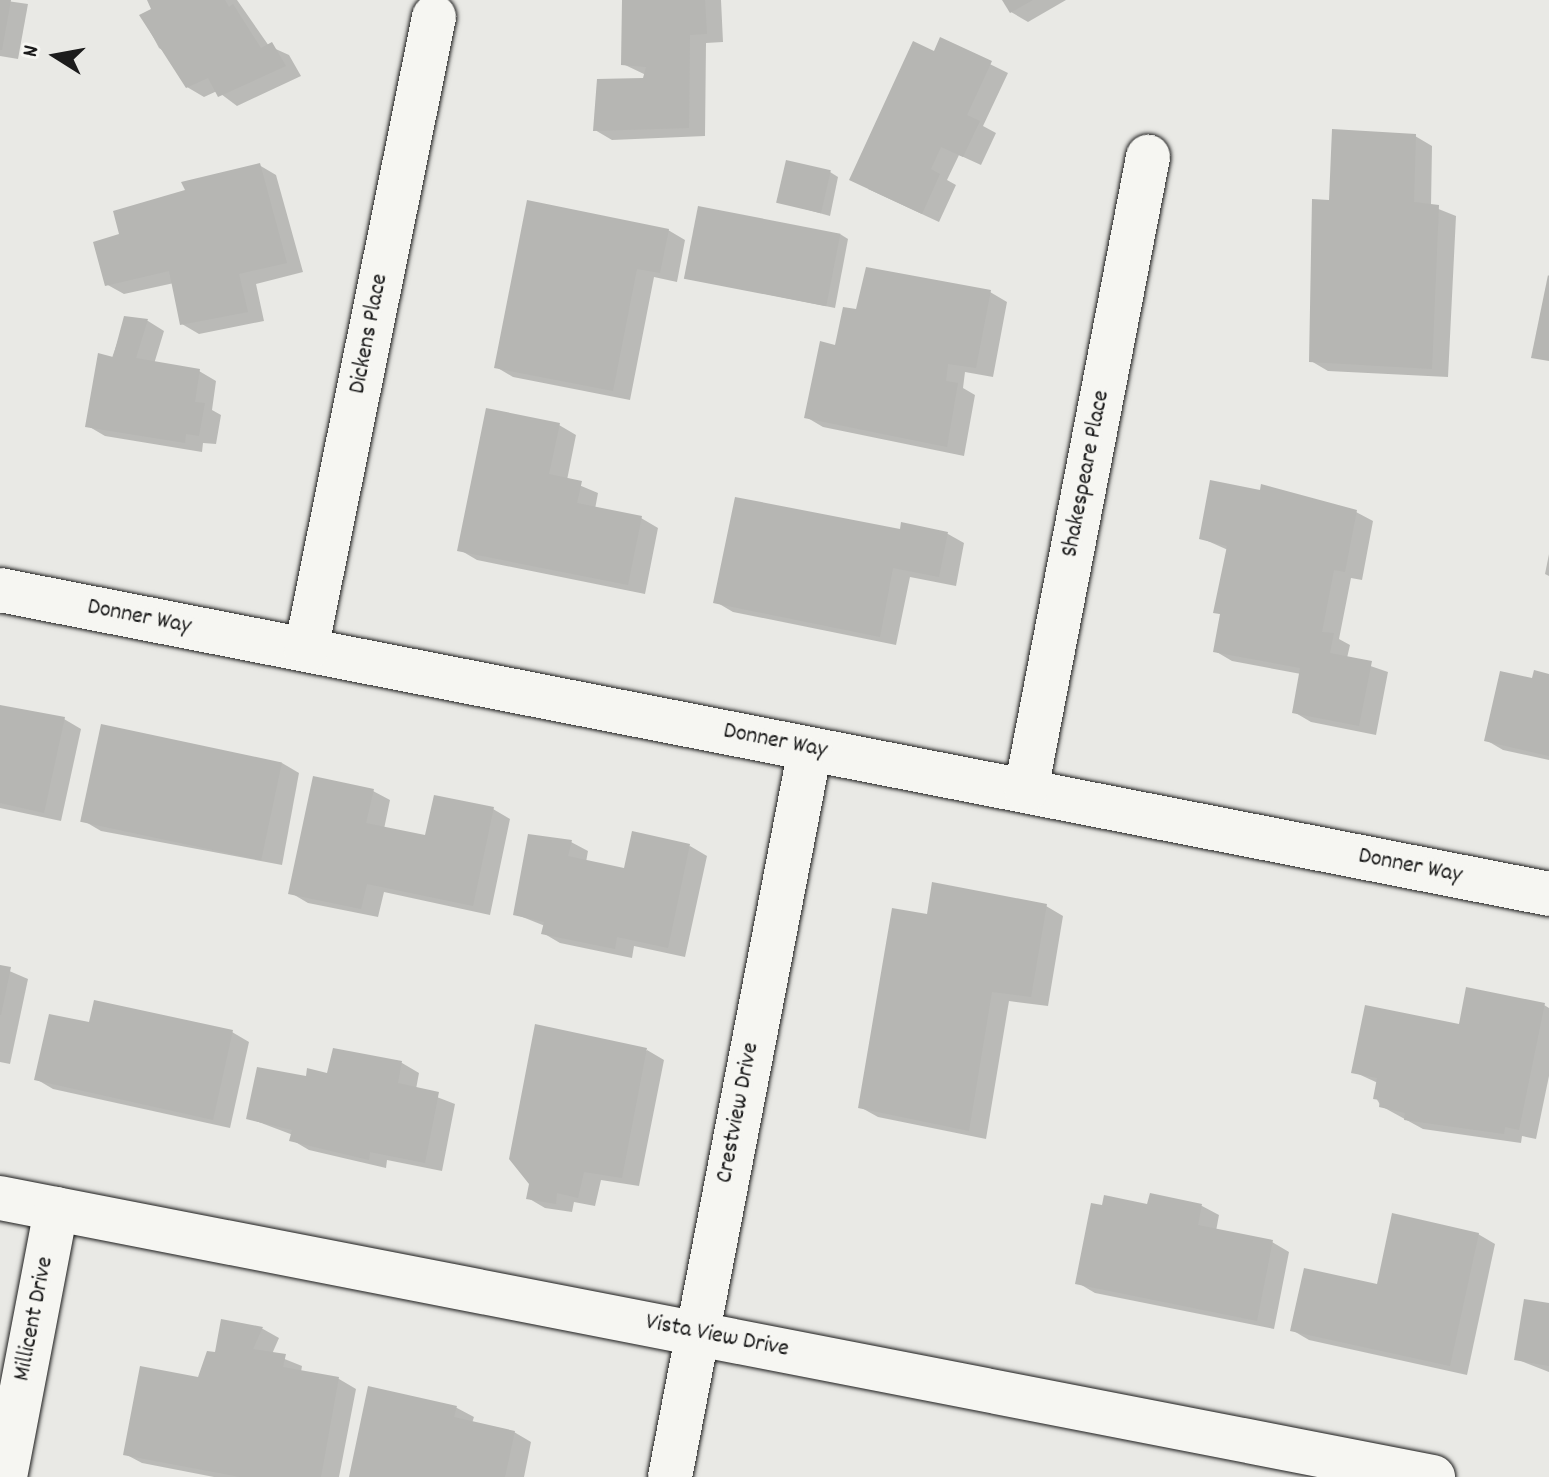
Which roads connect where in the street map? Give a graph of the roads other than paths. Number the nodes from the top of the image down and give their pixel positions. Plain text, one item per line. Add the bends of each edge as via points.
1 (434, 17) dead end
2 (1148, 157) dead end
3 (0, 590) edge
4 (306, 650) junction
5 (810, 749) junction
6 (1026, 790) junction
7 (1549, 894) edge
8 (0, 1198) edge
9 (56, 1209) junction
10 (697, 1333) junction
11 (5, 1477) edge
12 (670, 1477) edge
13 (1433, 1477) edge

1 - 4 street, Dickens Place
2 - 6 street, Shakespeare Place
3 - 4 street, Donner Way
4 - 5 street, Donner Way
5 - 6 street, Donner Way
5 - 10 street, Crestview Drive
6 - 7 street, Donner Way
8 - 9 street, Vista View Drive
9 - 10 street, Vista View Drive
9 - 11 street, Millicent Drive
10 - 12 street, Crestview Drive
10 - 13 street, Vista View Drive

